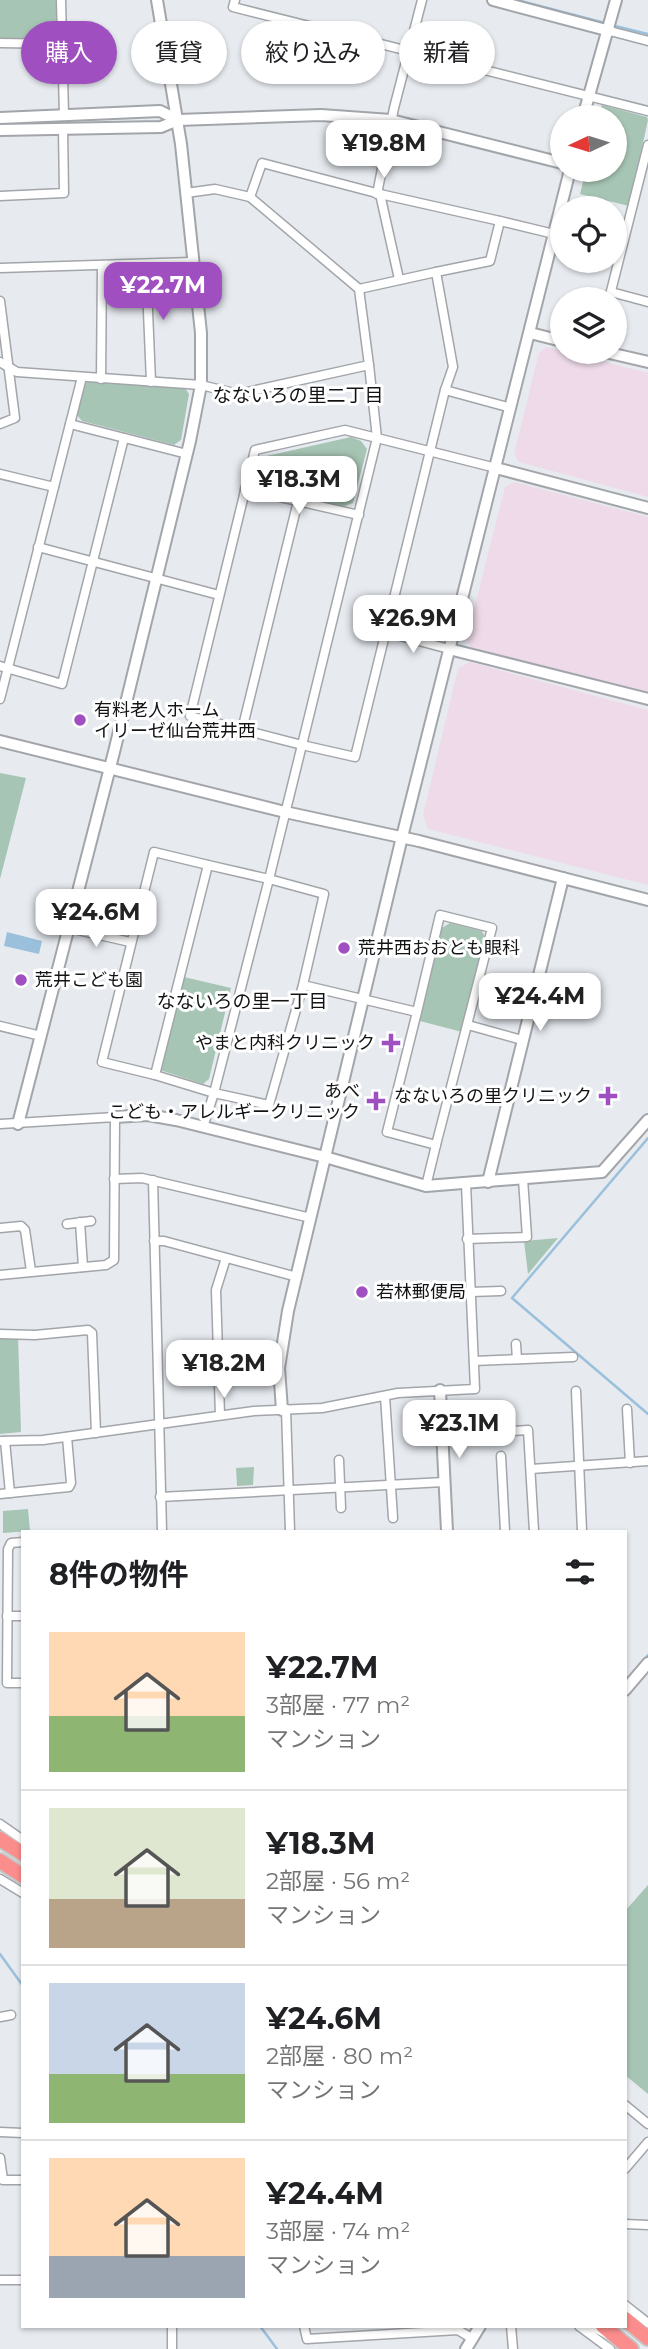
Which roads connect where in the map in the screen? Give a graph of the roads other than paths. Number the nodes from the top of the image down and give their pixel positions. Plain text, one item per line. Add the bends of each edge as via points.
1 (61, 0) edge
2 (157, 0) edge
3 (234, 0) edge
4 (422, 0) edge
5 (493, 0) edge
6 (616, 0) edge
7 (61, 21) edge
8 (417, 21) edge
9 (611, 27) junction
10 (648, 41) edge
11 (0, 43) edge
12 (21, 43) edge
13 (399, 47) edge
14 (495, 71) edge
15 (63, 84) edge
16 (401, 84) edge
17 (589, 95) junction
18 (586, 105) edge
19 (648, 111) edge
20 (64, 115) junction
21 (0, 118) edge
22 (178, 120) junction
23 (391, 120) junction
24 (63, 129) junction
25 (0, 130) edge
26 (648, 145) edge
27 (550, 160) edge
28 (186, 193) junction
29 (379, 194) junction
30 (0, 196) edge
31 (250, 197) junction
32 (500, 220) junction
33 (550, 233) edge
34 (550, 250) edge
35 (192, 262) junction
36 (146, 264) junction
37 (102, 265) junction
38 (0, 268) edge
39 (436, 272) junction
40 (399, 279) junction
41 (612, 287) edge
42 (359, 289) junction
43 (627, 299) edge
44 (0, 301) edge
45 (648, 302) edge
46 (530, 333) junction
47 (550, 338) edge
48 (627, 357) edge
49 (648, 362) edge
50 (4, 364) edge
51 (369, 365) junction
52 (82, 377) junction
53 (101, 379) junction
54 (151, 382) junction
55 (201, 385) junction
56 (445, 390) junction
57 (511, 408) junction
58 (0, 424) edge
59 (70, 424) junction
60 (124, 438) junction
61 (377, 438) junction
62 (430, 451) junction
63 (187, 454) junction
64 (496, 468) junction
65 (0, 474) edge
66 (54, 486) junction
67 (245, 489) junction
68 (298, 501) junction
69 (648, 508) edge
70 (359, 515) junction
71 (38, 547) junction
72 (93, 561) junction
73 (156, 577) junction
74 (219, 595) junction
75 (385, 632) junction
76 (449, 649) junction
77 (4, 667) edge
78 (0, 699) edge
79 (648, 699) edge
80 (242, 730) junction
81 (0, 741) edge
82 (302, 745) junction
83 (109, 769) junction
84 (285, 812) junction
85 (402, 836) junction
86 (208, 865) junction
87 (269, 878) junction
88 (563, 878) junction
89 (648, 900) edge
90 (69, 928) junction
91 (130, 942) junction
92 (303, 985) junction
93 (364, 999) junction
94 (417, 1012) junction
95 (468, 1025) junction
96 (0, 1026) edge
97 (41, 1036) junction
98 (522, 1040) junction
99 (155, 1075) junction
100 (214, 1093) junction
101 (115, 1117) junction
102 (648, 1120) edge
103 (0, 1124) edge
104 (18, 1124) junction
105 (203, 1127) junction
106 (436, 1145) junction
107 (325, 1157) junction
108 (114, 1179) junction
109 (523, 1179) junction
110 (153, 1180) junction
111 (488, 1182) junction
112 (466, 1184) junction
113 (426, 1186) junction
114 (311, 1218) junction
115 (91, 1221) dead end
116 (80, 1222) junction
117 (67, 1224) dead end
118 (0, 1228) edge
119 (467, 1239) junction
120 (154, 1241) junction
121 (226, 1258) junction
122 (83, 1267) junction
123 (31, 1271) junction
124 (0, 1275) edge
125 (297, 1277) junction
126 (501, 1291) dead end
127 (470, 1292) junction
128 (0, 1334) edge
129 (516, 1344) dead end
130 (573, 1357) dead end
131 (517, 1359) junction
132 (474, 1361) junction
133 (440, 1390) junction
134 (576, 1391) dead end
135 (385, 1396) junction
136 (496, 1408) dead end
137 (627, 1409) dead end
138 (284, 1410) junction
139 (220, 1415) junction
140 (157, 1424) junction
141 (496, 1432) junction
142 (96, 1433) junction
143 (442, 1436) junction
144 (67, 1437) junction
145 (3, 1441) edge
146 (501, 1456) dead end
147 (339, 1460) dead end
148 (648, 1461) edge
149 (630, 1462) junction
150 (580, 1467) junction
151 (531, 1469) junction
152 (444, 1482) junction
153 (390, 1485) junction
154 (340, 1488) junction
155 (289, 1491) junction
156 (10, 1493) junction
157 (0, 1494) edge
158 (160, 1497) junction
159 (341, 1508) dead end
160 (393, 1518) dead end
161 (162, 1530) edge
162 (290, 1530) edge
163 (447, 1530) edge
164 (505, 1530) edge
165 (534, 1530) edge
166 (582, 1530) edge
167 (21, 1542) edge
168 (7, 1616) junction
169 (21, 1616) edge
170 (648, 1663) edge
171 (21, 1683) edge
172 (627, 1688) edge
173 (0, 1824) edge
174 (0, 1839) edge
175 (21, 1839) edge
176 (21, 1853) edge
177 (0, 1862) edge
178 (18, 1873) edge
179 (0, 1879) edge
180 (21, 1892) edge
181 (11, 2015) dead end
182 (0, 2017) edge
183 (627, 2107) edge
184 (648, 2124) edge
185 (0, 2132) edge
186 (21, 2133) edge
187 (648, 2142) edge
188 (0, 2158) edge
189 (627, 2167) edge
190 (21, 2180) edge
191 (627, 2224) edge
192 (648, 2224) edge
193 (0, 2280) edge
194 (21, 2280) edge
195 (627, 2307) edge
196 (627, 2321) edge
197 (648, 2323) edge
198 (172, 2328) edge
199 (304, 2328) edge
200 (479, 2328) edge
201 (511, 2328) edge
202 (583, 2328) edge
203 (595, 2328) edge
204 (605, 2328) edge
205 (648, 2338) edge
206 (470, 2344) edge
207 (621, 2346) edge
208 (172, 2349) edge
209 (513, 2349) edge

1 - 7 street
2 - 22 street
3 - 13 street via 233,7
4 - 8 street
5 - 9 street
6 - 9 street
9 - 10 street
9 - 17 street via 603,39
11 - 12 street
14 - 17 street
15 - 20 street
16 - 23 street
17 - 18 street
17 - 19 street
20 - 21 street
20 - 22 street via 160,111
22 - 23 street via 321,115
22 - 24 street via 161,127
22 - 28 street
23 - 27 street
23 - 29 street
24 - 25 street
24 - 30 street via 64,193
26 - 41 street
28 - 31 street via 215,189
28 - 35 street
29 - 31 street via 262,163
29 - 32 street
29 - 40 street
31 - 42 street
32 - 33 street
32 - 39 street via 490,261
34 - 46 street
35 - 36 street
35 - 55 street via 201,333
36 - 37 street
36 - 54 street
37 - 38 street
37 - 53 street
39 - 40 street
39 - 56 street via 453,367
40 - 42 street
42 - 51 street
43 - 45 street
44 - 50 street
46 - 47 street
46 - 57 street
48 - 49 street
50 - 52 street via 17,372
50 - 58 street via 15,418
51 - 55 street via 238,394
51 - 61 street
52 - 53 street
52 - 59 street
53 - 54 street
54 - 55 street
55 - 63 street
56 - 57 street
56 - 62 street
57 - 64 street
59 - 60 street
59 - 66 street
60 - 63 street
60 - 72 street
61 - 62 street
61 - 67 street via 345,430 255,450
61 - 70 street
62 - 64 street
62 - 75 street
63 - 73 street
64 - 69 street
64 - 76 street
65 - 66 street
66 - 71 street
67 - 68 street
67 - 74 street
68 - 70 street
68 - 80 street
70 - 82 street
71 - 72 street
71 - 77 street
72 - 73 street
72 - 77 street via 62,684
73 - 74 street
73 - 83 street
74 - 80 street via 190,716
75 - 76 street
75 - 82 street via 355,757
76 - 79 street
76 - 85 street
77 - 78 street
80 - 82 street
81 - 83 street
82 - 84 street
83 - 84 street
83 - 90 street
84 - 85 street
84 - 87 street
85 - 88 street
85 - 93 street
86 - 87 street
86 - 91 street via 154,852
86 - 99 street
87 - 92 street via 324,894
87 - 100 street
88 - 89 street
88 - 98 street
90 - 91 street
90 - 97 street
91 - 99 street via 103,1062
92 - 93 street
92 - 100 street via 269,1105
93 - 94 street
93 - 107 street
94 - 95 street via 440,915 492,928
94 - 106 street via 387,1132
95 - 98 street
95 - 106 street
96 - 97 street
97 - 104 street
98 - 111 street
99 - 100 street
100 - 105 street
101 - 104 street
101 - 105 street via 148,1115
101 - 108 street
102 - 109 street via 603,1172
103 - 104 street
105 - 107 street
106 - 113 street
107 - 113 street
107 - 114 street
108 - 110 street
108 - 122 street via 114,1260
109 - 111 street
109 - 119 street via 527,1237
110 - 114 street
110 - 120 street
111 - 112 street
112 - 113 street
112 - 119 street
114 - 125 street
115 - 116 street
116 - 117 street
116 - 122 street
118 - 123 street via 21,1226 25,1230
119 - 127 street
120 - 121 street
120 - 140 street
121 - 125 street
121 - 139 street via 216,1290
122 - 123 street
123 - 124 street
125 - 138 street via 280,1346
126 - 127 street
127 - 132 street
128 - 142 street via 92,1333
129 - 131 street
130 - 131 street
131 - 132 street
132 - 133 street via 475,1389
133 - 135 street
133 - 143 street
134 - 150 street
135 - 138 street
135 - 153 street
136 - 141 street
137 - 149 street
138 - 139 street
138 - 155 street
139 - 140 street
140 - 142 street
140 - 158 street
141 - 143 street
141 - 151 street via 528,1430
142 - 144 street
143 - 152 street
144 - 145 street
144 - 156 street via 69,1487
145 - 156 street
146 - 164 street
147 - 154 street
148 - 149 street
149 - 150 street
150 - 151 street
150 - 166 street
151 - 165 street
152 - 153 street
152 - 163 street
153 - 154 street
153 - 160 street
154 - 155 street
154 - 159 street
155 - 158 street
155 - 162 street
156 - 157 street
158 - 161 street
167 - 168 street via 11,1543 8,1549
168 - 169 street
168 - 171 street via 7,1683
170 - 172 street
173 - 175 street
174 - 176 highway
177 - 178 highway
179 - 180 street
181 - 182 street
183 - 184 street
185 - 186 street
187 - 189 street
188 - 190 street via 3,2180
191 - 192 street
193 - 194 street
195 - 197 street
196 - 205 highway
198 - 208 street
199 - 206 street via 307,2339 458,2330
200 - 206 street
201 - 209 street
202 - 207 street
203 - 207 street
204 - 207 highway

